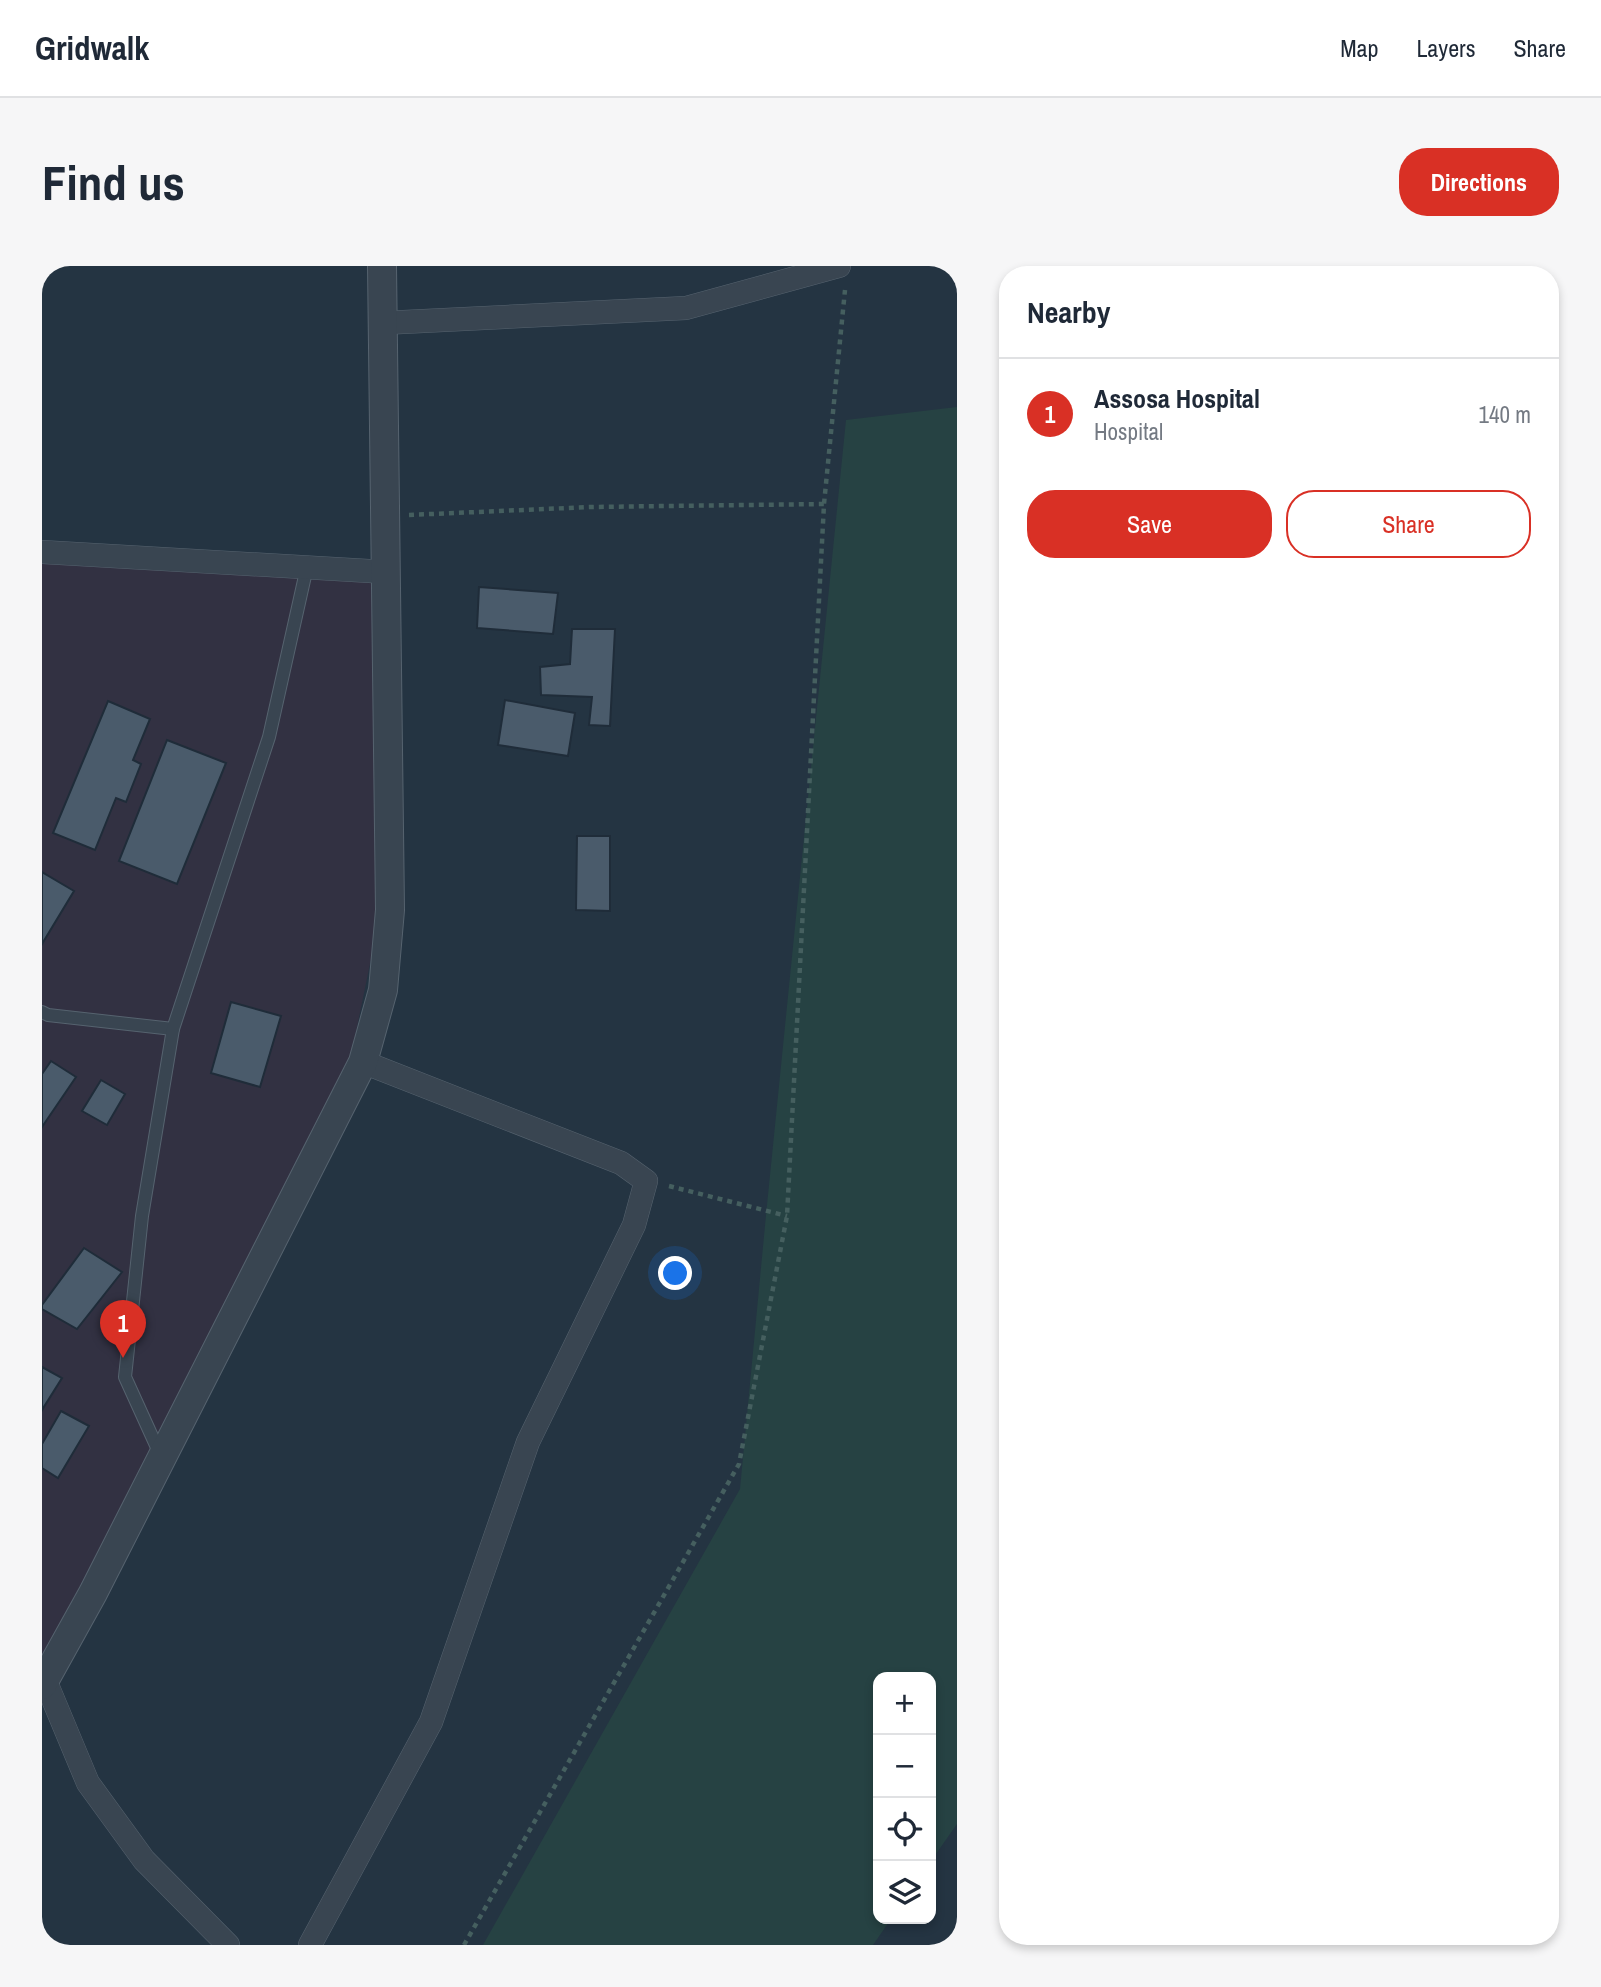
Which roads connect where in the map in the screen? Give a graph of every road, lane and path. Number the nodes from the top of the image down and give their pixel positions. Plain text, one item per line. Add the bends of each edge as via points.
1 (382, 266) edge
2 (843, 273) edge
3 (383, 323) junction
4 (824, 504) junction
5 (386, 516) junction
6 (42, 552) edge
7 (307, 567) junction
8 (386, 572) junction
9 (42, 1012) edge
10 (173, 1029) junction
11 (363, 1062) junction
12 (646, 1181) junction
13 (787, 1216) junction
14 (162, 1458) junction
15 (43, 1682) edge
16 (228, 1945) edge
17 (310, 1945) edge
18 (464, 1945) edge

1 - 3 street
2 - 3 street via 686,309
2 - 4 path
3 - 5 street
4 - 5 path
4 - 13 path
5 - 8 street
6 - 7 street
7 - 8 street
7 - 10 lane via 269,737
8 - 11 street via 390,910 383,990
9 - 10 lane
10 - 14 lane via 142,1216 125,1377
11 - 12 street via 621,1163
11 - 14 street
12 - 13 path
12 - 17 street via 634,1225 528,1442 430,1722
13 - 18 path via 739,1464
14 - 15 street
15 - 16 street via 88,1783 144,1860

